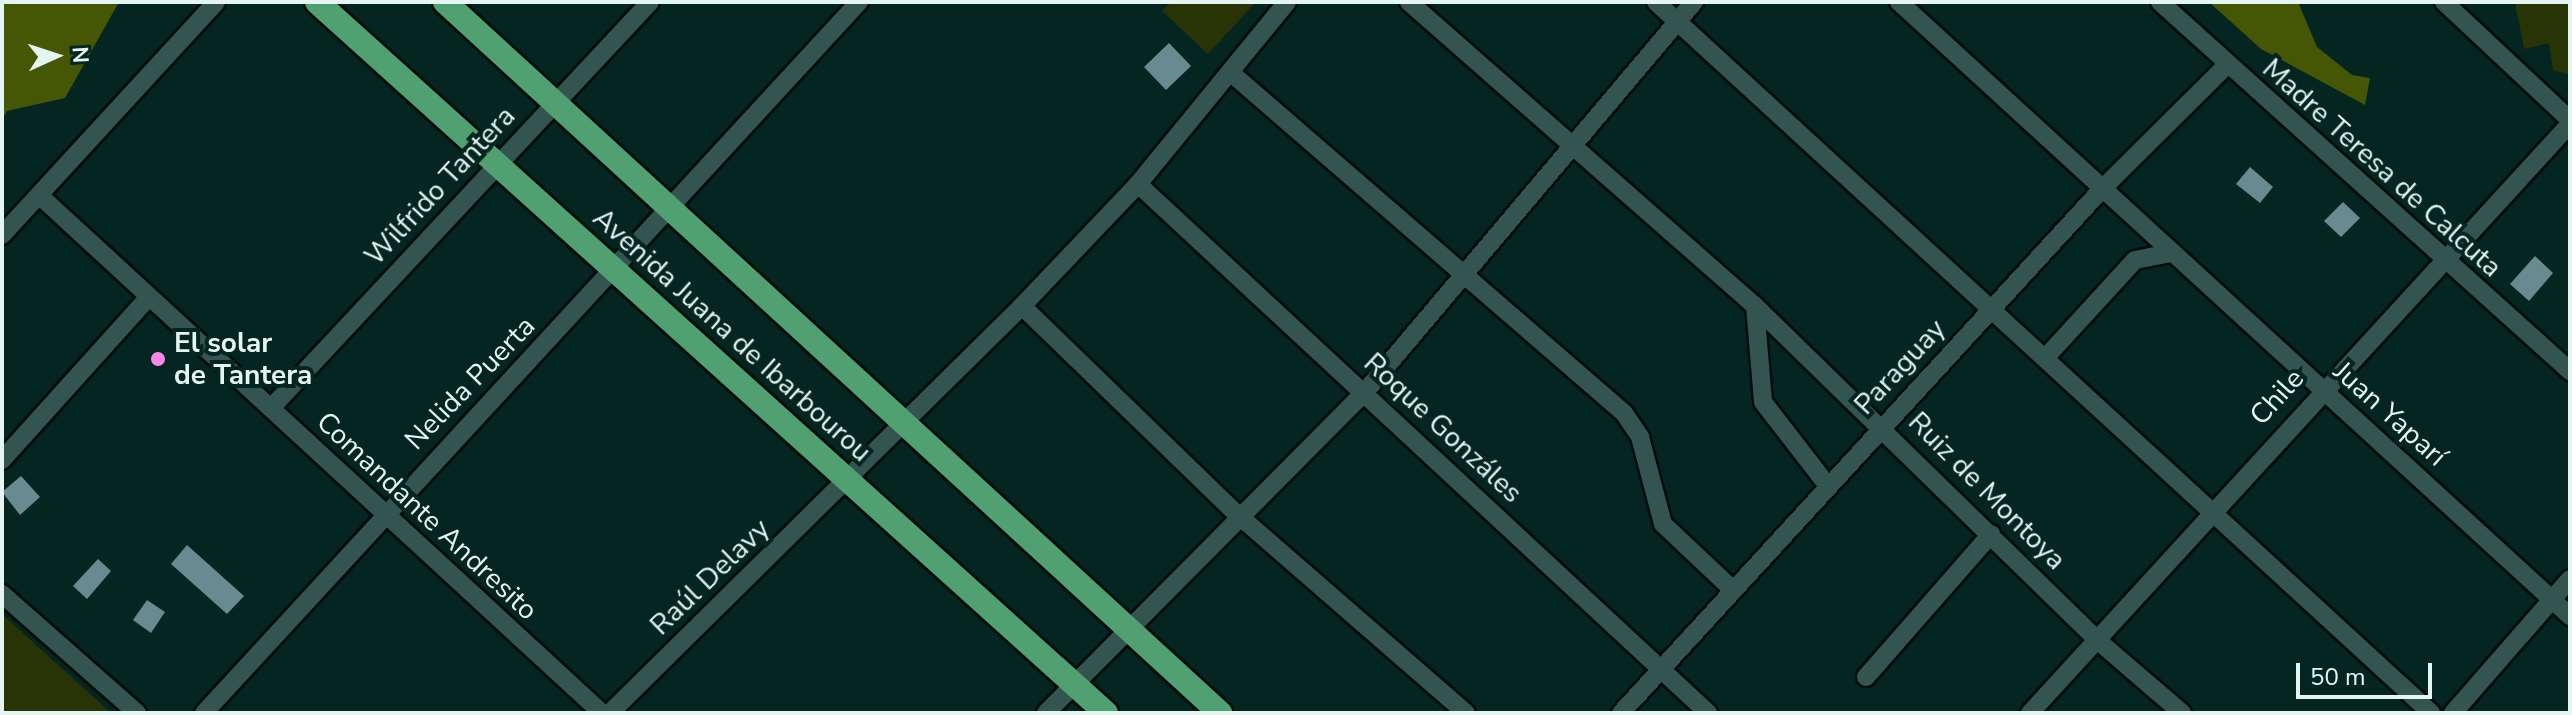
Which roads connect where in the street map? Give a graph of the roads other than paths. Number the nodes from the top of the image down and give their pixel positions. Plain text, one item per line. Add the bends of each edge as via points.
1 (216, 2) edge
2 (317, 2) edge
3 (445, 2) edge
4 (650, 2) edge
5 (859, 2) edge
6 (1409, 2) edge
7 (1656, 2) edge
8 (1694, 2) edge
9 (1899, 2) edge
10 (2160, 2) edge
11 (2444, 2) edge
12 (1282, 8) edge
13 (1678, 21) junction
14 (2227, 65) junction
15 (1230, 72) junction
16 (557, 105) junction
17 (2570, 122) edge
18 (1572, 146) junction
19 (495, 165) junction
20 (1138, 184) junction
21 (2102, 189) junction
22 (39, 195) junction
23 (671, 209) junction
24 (2, 235) edge
25 (2171, 253) junction
26 (2444, 264) junction
27 (616, 271) junction
28 (1463, 275) junction
29 (149, 297) junction
30 (1022, 306) junction
31 (1755, 306) junction
32 (1994, 308) junction
33 (2047, 356) junction
34 (2570, 371) edge
35 (2321, 389) junction
36 (1364, 393) junction
37 (271, 408) junction
38 (905, 424) junction
39 (1883, 426) junction
40 (2, 460) edge
41 (850, 481) junction
42 (1828, 486) junction
43 (2211, 511) junction
44 (1237, 514) junction
45 (381, 516) junction
46 (1991, 534) junction
47 (2570, 579) edge
48 (1733, 590) junction
49 (2, 594) edge
50 (2552, 600) junction
51 (2570, 616) edge
52 (1127, 628) junction
53 (2096, 639) junction
54 (1661, 668) junction
55 (1866, 677) dead end
56 (1073, 684) junction
57 (137, 713) edge
58 (204, 713) edge
59 (602, 713) edge
60 (610, 713) edge
61 (1046, 713) edge
62 (1106, 713) edge
63 (1220, 713) edge
64 (1466, 713) edge
65 (1621, 713) edge
66 (1708, 713) edge
67 (2030, 713) edge
68 (2182, 713) edge
69 (2431, 713) edge
70 (2453, 713) edge

1 - 22 street
2 - 19 main road, Avenida Juana de Ibarbourou
3 - 16 main road, Avenida Juana de Ibarbourou
4 - 16 street, Wilfrido Tantera
5 - 23 street, Nelida Puerta
6 - 18 street, Ruiz de Montoya
7 - 13 street
8 - 13 street
9 - 21 street, Juan Yaparí
10 - 14 street, Madre Teresa de Calcuta
11 - 17 street
12 - 15 street, Raúl Delavy
13 - 18 street
13 - 32 street
14 - 21 street, Paraguay
14 - 26 street, Madre Teresa de Calcuta
15 - 20 street, Raúl Delavy
15 - 28 street
16 - 19 street, Wilfrido Tantera
16 - 23 main road, Avenida Juana de Ibarbourou
17 - 26 street, Chile
18 - 28 street
18 - 31 street, Ruiz de Montoya
19 - 27 main road, Avenida Juana de Ibarbourou
19 - 37 street, Wilfrido Tantera
20 - 30 street, Raúl Delavy
20 - 36 street, Roque Gonzáles
21 - 25 street, Juan Yaparí
21 - 32 street, Paraguay
22 - 24 street
22 - 29 street, Comandante Andresito
23 - 27 street, Nelida Puerta
23 - 38 main road, Avenida Juana de Ibarbourou
25 - 33 street via 2135,260
25 - 35 street, Juan Yaparí
26 - 34 street, Madre Teresa de Calcuta
26 - 35 street, Chile
27 - 41 main road, Avenida Juana de Ibarbourou
27 - 45 street, Nelida Puerta
28 - 36 street
28 - 48 street via 1624,413 1640,437 1663,524
29 - 37 street, Comandante Andresito
29 - 40 street
30 - 38 street, Raúl Delavy
30 - 44 street
31 - 39 street, Ruiz de Montoya
31 - 42 street via 1763,402
32 - 33 street
32 - 39 street, Paraguay
33 - 43 street
35 - 43 street, Chile
35 - 50 street, Juan Yaparí
36 - 44 street
36 - 54 street, Roque Gonzáles
37 - 45 street, Comandante Andresito
38 - 41 street, Raúl Delavy
38 - 52 main road, Avenida Juana de Ibarbourou
39 - 42 street, Paraguay
39 - 46 street, Ruiz de Montoya
41 - 56 main road, Avenida Juana de Ibarbourou
41 - 60 street, Raúl Delavy
42 - 48 street, Paraguay
43 - 53 street, Chile
43 - 69 street
44 - 52 street
44 - 64 street
45 - 58 street, Nelida Puerta
45 - 59 street, Comandante Andresito
46 - 53 street, Ruiz de Montoya
46 - 55 street
47 - 50 street
48 - 54 street, Paraguay
49 - 57 street
50 - 51 street, Juan Yaparí
50 - 70 street
52 - 56 street
52 - 63 main road, Avenida Juana de Ibarbourou
53 - 67 street, Chile
53 - 68 street, Ruiz de Montoya
54 - 65 street, Paraguay
54 - 66 street, Roque Gonzáles
56 - 61 street
56 - 62 main road, Avenida Juana de Ibarbourou

